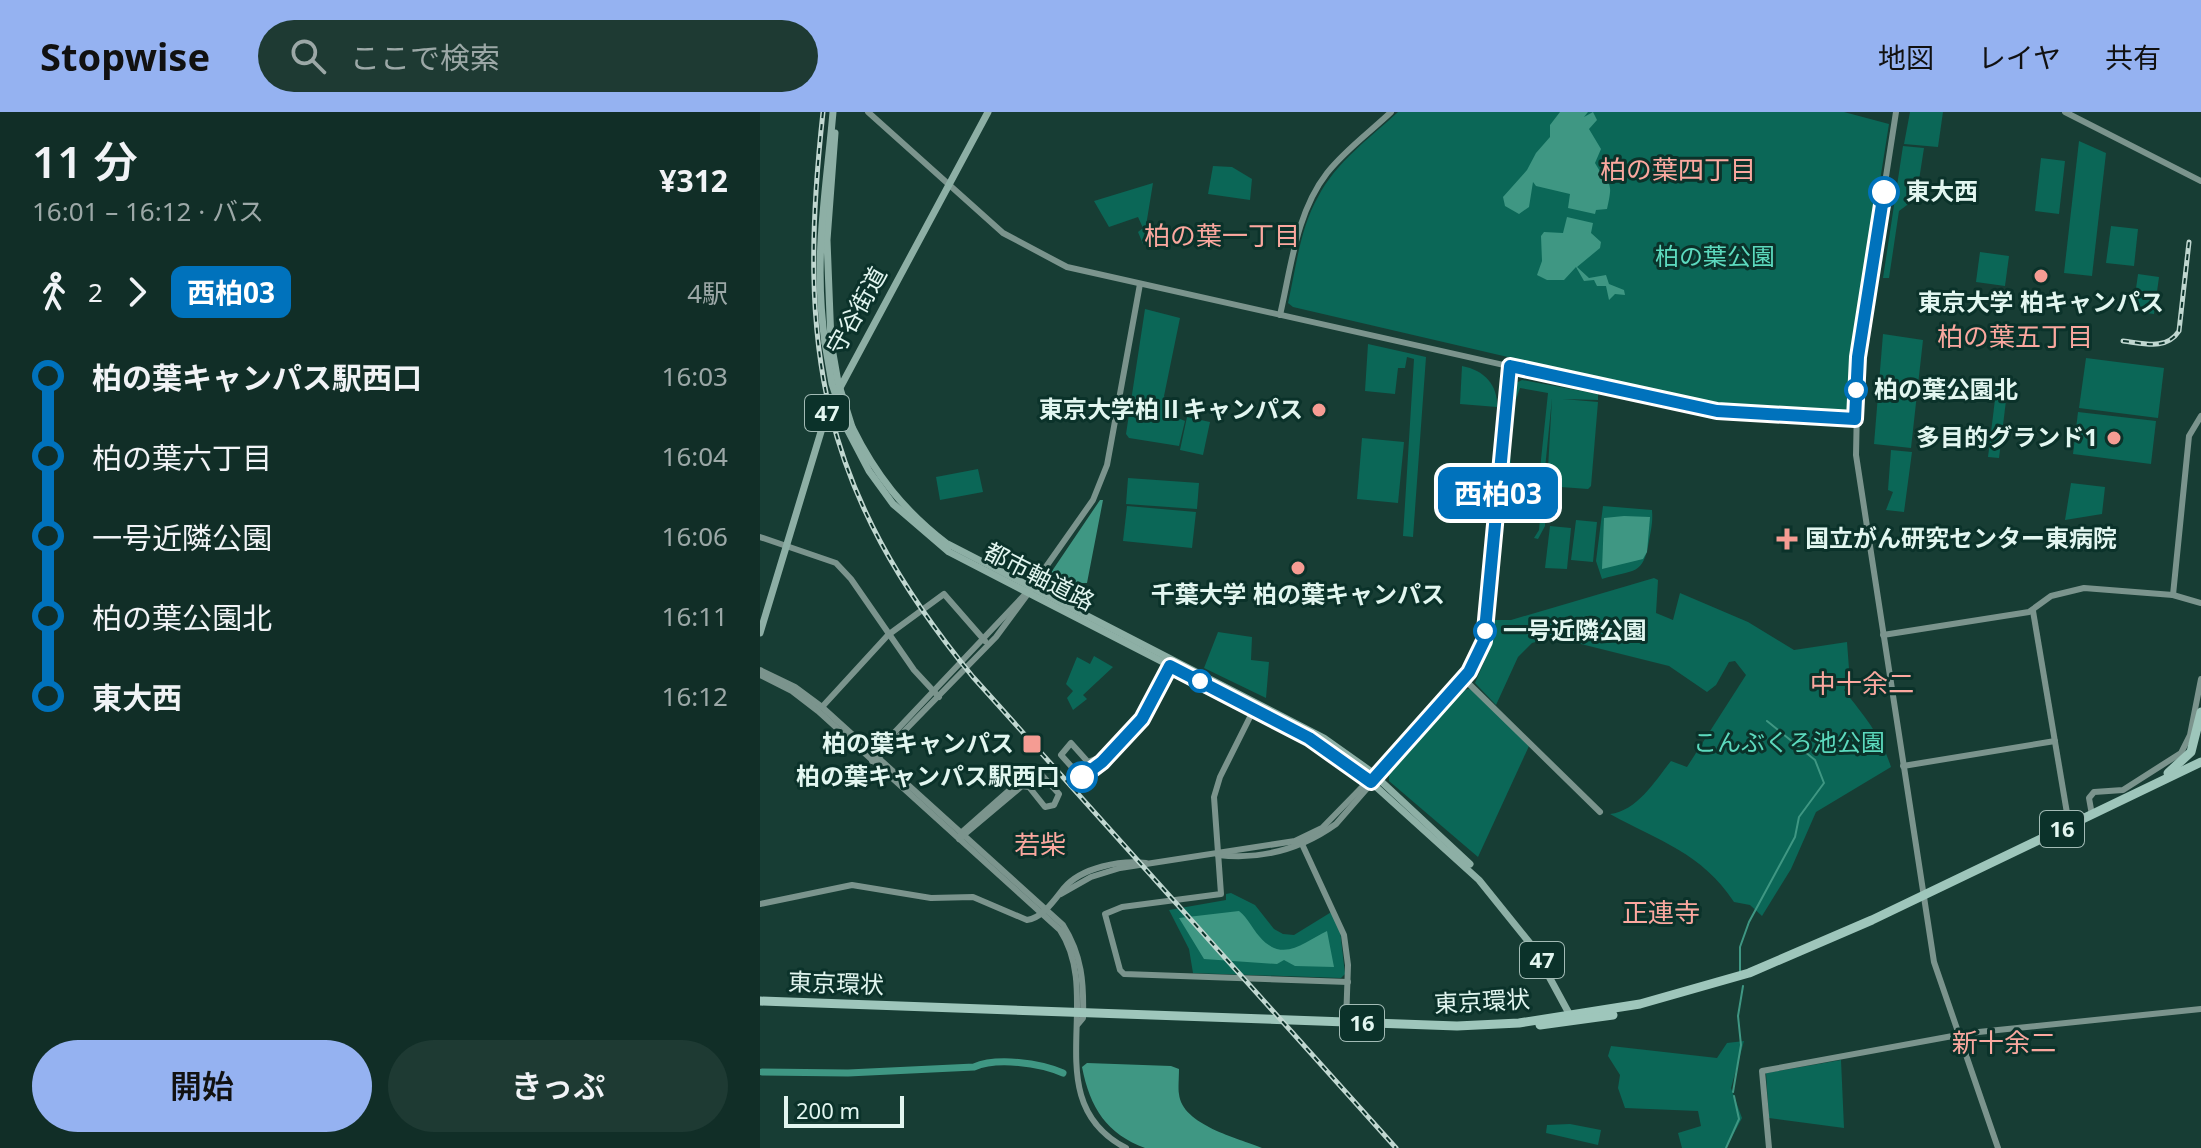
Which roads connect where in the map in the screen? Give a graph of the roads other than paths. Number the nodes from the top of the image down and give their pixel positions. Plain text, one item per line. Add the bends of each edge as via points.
1 (835, 112) edge
2 (868, 112) edge
3 (988, 112) edge
4 (1391, 112) edge
5 (1896, 112) edge
6 (2065, 112) edge
7 (2201, 181) edge
8 (949, 186) junction
9 (1140, 284) junction
10 (1280, 315) junction
11 (1510, 366) junction
12 (2201, 416) edge
13 (1855, 419) junction
14 (760, 537) edge
15 (787, 545) junction
16 (1028, 592) junction
17 (2173, 595) junction
18 (2201, 603) edge
19 (2033, 611) junction
20 (760, 633) edge
21 (888, 635) junction
22 (1883, 635) junction
23 (985, 641) junction
24 (1172, 663) junction
25 (760, 673) edge
26 (1464, 679) junction
27 (2201, 679) edge
28 (937, 695) junction
29 (822, 707) junction
30 (1254, 709) junction
31 (2201, 712) edge
32 (2055, 741) junction
33 (1106, 755) junction
34 (875, 758) junction
35 (1903, 766) junction
36 (2201, 768) edge
37 (1024, 775) junction
38 (1374, 779) junction
39 (1027, 786) junction
40 (2124, 800) junction
41 (1600, 812) dead end
42 (2092, 815) junction
43 (2069, 825) junction
44 (962, 836) junction
45 (1302, 844) junction
46 (1218, 855) junction
47 (1924, 898) junction
48 (760, 904) edge
49 (1044, 911) junction
50 (1348, 982) junction
51 (760, 1003) edge
52 (2201, 1009) edge
53 (1079, 1017) junction
54 (1572, 1019) junction
55 (1346, 1023) junction
56 (1957, 1035) junction
57 (1126, 1148) edge
58 (1769, 1148) edge
59 (1998, 1148) edge

1 - 16 main road, 都市軸道路 / 47, bridge via 827,240 828,342 850,428 881,478 920,522
2 - 8 street
3 - 8 main road, 守谷街道 / 47
4 - 10 street via 1334,165 1316,190 1301,224
5 - 13 street via 1862,333
6 - 7 street
8 - 9 street via 1003,233 1034,252 1067,267
8 - 15 main road, 守谷街道 / 47 via 827,412
9 - 10 street
9 - 16 street via 1103,479
10 - 11 street
11 - 13 street via 1717,411
11 - 26 street via 1484,641
12 - 17 street via 2189,436
13 - 22 street
14 - 15 street
15 - 20 main road, 守谷街道 / 47
15 - 21 street via 836,563
16 - 23 street
16 - 24 main road, 都市軸道路 / 47
16 - 28 street via 996,637
17 - 18 street
17 - 19 street via 2084,588 2051,596
19 - 22 street
19 - 32 street
21 - 23 street via 944,594
21 - 28 street
21 - 29 street
22 - 35 street
23 - 28 street
24 - 30 main road, 都市軸道路 / 47
24 - 33 street via 1142,719
24 - 38 main road, 都市軸道路 / 47 via 1314,732
25 - 29 street via 795,687
25 - 34 street via 802,698
26 - 38 street
26 - 41 street
27 - 42 street via 2189,739 2181,753 2123,790 2094,792 2089,798
28 - 34 street
29 - 34 street
30 - 38 main road, 都市軸道路 / 47
30 - 46 street via 1216,790
31 - 40 highway via 2196,741 2183,762
32 - 35 street
32 - 43 street
33 - 33 street via 1082,777 1061,755 1071,743 1088,762
34 - 44 street
35 - 47 street
36 - 40 highway, 東京環状 / 16
36 - 47 highway, 東京環状 / 16
37 - 39 street
37 - 39 street via 1038,771 1059,798 1045,807
37 - 44 street
38 - 45 street via 1336,824
38 - 46 street via 1308,836
38 - 54 main road, 都市軸道路 / 47 via 1480,874 1548,969
39 - 44 street
40 - 42 highway, 東京環状 / 16
42 - 43 highway, 東京環状 / 16
43 - 47 highway, 東京環状 / 16
44 - 49 street
45 - 46 street via 1271,853
45 - 50 street via 1341,925
46 - 49 street via 1103,872 1061,894
46 - 50 street via 1220,896 1122,907 1105,914 1122,972
47 - 54 highway, 東京環状 / 16 via 1732,979
47 - 56 street via 1934,962
48 - 49 street via 852,885 931,898 973,897 1024,920
49 - 53 street via 1063,925 1076,949 1082,974
50 - 55 street
51 - 53 highway, 東京環状 / 16
52 - 56 street
53 - 54 highway, 東京環状 / 16 via 1435,1031
53 - 55 highway, 東京環状 / 16
53 - 57 street via 1076,1070 1081,1095 1094,1122
54 - 55 highway, 東京環状 / 16 via 1457,1026
56 - 58 street via 1762,1071
56 - 59 street

